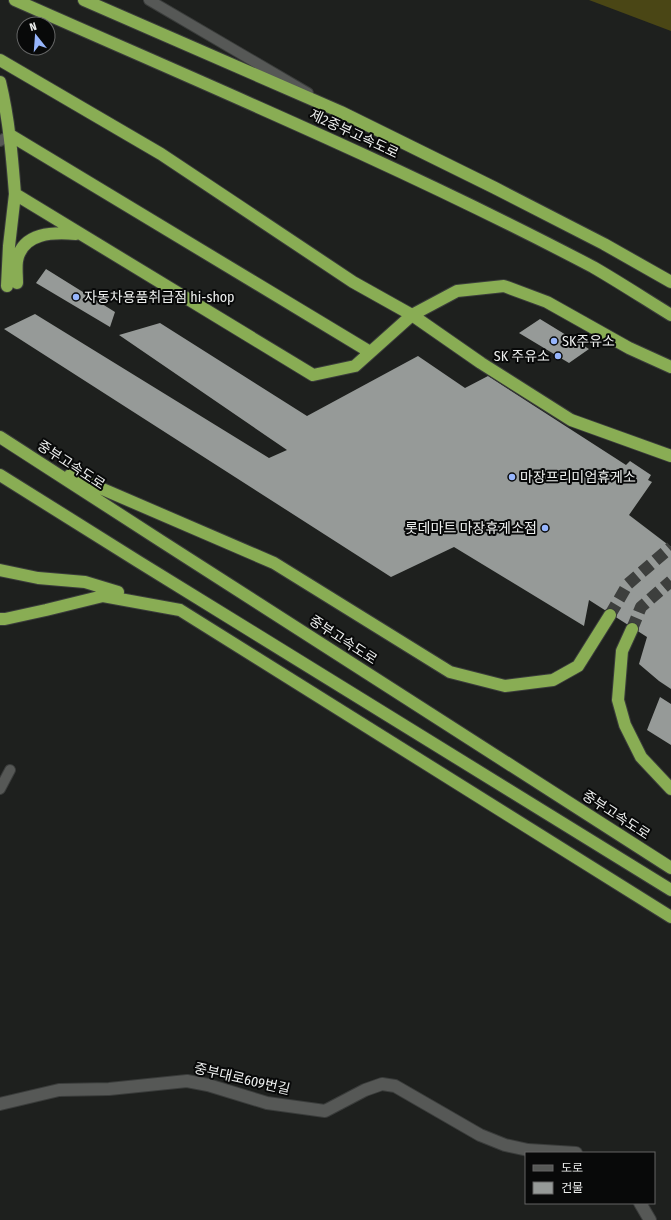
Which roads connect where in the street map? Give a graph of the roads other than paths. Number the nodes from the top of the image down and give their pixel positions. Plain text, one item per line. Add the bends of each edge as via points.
1 (14, 0) edge
2 (84, 0) edge
3 (149, 0) edge
4 (0, 60) edge
5 (0, 82) edge
6 (341, 112) junction
7 (5, 138) edge
8 (15, 194) junction
9 (79, 234) junction
10 (671, 282) edge
11 (412, 315) junction
12 (671, 315) edge
13 (370, 352) junction
14 (671, 367) edge
15 (0, 437) edge
16 (671, 456) edge
17 (41, 463) junction
18 (0, 475) edge
19 (0, 570) edge
20 (170, 608) junction
21 (610, 615) tunnel mouth
22 (0, 618) edge
23 (632, 629) tunnel mouth
24 (10, 770) dead end
25 (671, 788) edge
26 (0, 789) edge
27 (671, 868) edge
28 (671, 890) edge
29 (671, 917) edge
30 (0, 1104) edge
31 (560, 1152) edge
32 (641, 1204) edge
33 (650, 1220) edge

1 - 12 highway, 제2중부고속도로 via 384,164 594,268
2 - 6 highway, 제2중부고속도로
3 - 6 lane
4 - 11 highway via 161,154 353,282
5 - 7 highway via 6,108
6 - 10 highway, 제2중부고속도로 via 496,188
7 - 8 highway
7 - 13 highway
8 - 9 highway
8 - 9 highway via 9,246 12,285 22,248 32,239 44,234 61,232
9 - 13 highway via 313,375 355,366
11 - 13 highway
11 - 14 highway via 457,291 504,286 547,302 629,348
11 - 16 highway via 481,363 571,420
15 - 17 highway, 중부고속도로
17 - 21 highway via 274,562 450,672 505,686 553,680 578,666
17 - 27 highway, 중부고속도로
18 - 28 highway
19 - 20 highway via 38,578 85,582
20 - 22 highway via 104,596 5,619
20 - 29 highway via 180,610
23 - 25 highway via 622,651 618,700 625,724 641,757
24 - 26 lane
30 - 31 street, 중부대로609번길 via 59,1090 109,1089 187,1081 267,1103 325,1112 364,1090 382,1084 395,1086 480,1135 505,1145 528,1150
32 - 33 street

